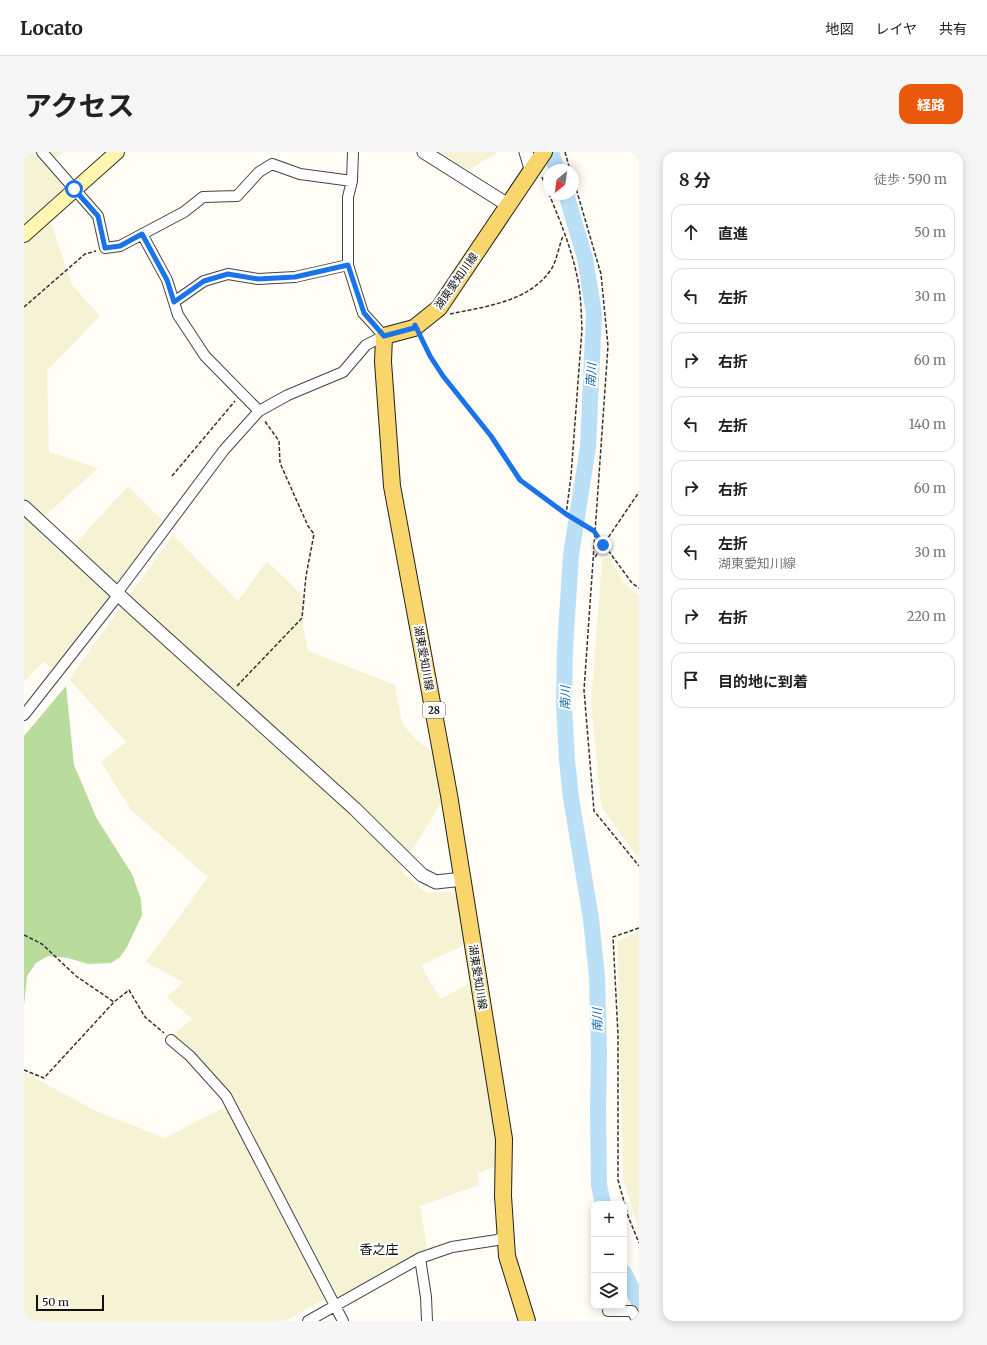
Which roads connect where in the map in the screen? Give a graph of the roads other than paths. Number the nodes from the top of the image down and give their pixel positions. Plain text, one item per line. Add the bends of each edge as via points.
1 (42, 152) edge
2 (117, 152) edge
3 (352, 152) edge
4 (424, 152) edge
5 (535, 159) edge
6 (352, 181) junction
7 (74, 189) junction
8 (508, 204) junction
9 (142, 234) junction
10 (24, 235) edge
11 (348, 265) junction
12 (174, 302) junction
13 (384, 336) junction
14 (259, 411) junction
15 (24, 507) edge
16 (118, 594) junction
17 (24, 715) edge
18 (463, 880) junction
19 (171, 1040) road end
20 (505, 1236) junction
21 (420, 1258) junction
22 (336, 1306) junction
23 (608, 1311) dead end
24 (308, 1321) edge
25 (343, 1321) edge
26 (427, 1321) edge
27 (527, 1321) edge
28 (638, 1321) edge

1 - 7 street
2 - 7 main road
3 - 6 street
4 - 8 street
5 - 8 main road, 湖東愛知川線
6 - 9 street via 300,174 272,164 259,172 237,196 204,197 184,212
6 - 11 street via 348,216
7 - 9 street via 98,216 105,248 120,246
7 - 10 main road
8 - 13 main road, 湖東愛知川線 via 439,308 414,328
9 - 12 street via 167,280
11 - 12 street via 295,277 258,279 228,274 204,281
11 - 13 street via 364,313
12 - 14 street via 178,315 205,356
13 - 14 street via 366,345 343,372 288,395
13 - 18 main road, 湖東愛知川線 / 28 via 383,362 392,486
14 - 16 street via 224,450
15 - 16 street
16 - 17 street
16 - 18 street via 355,809 422,875 436,882
18 - 20 main road, 湖東愛知川線 / 28 via 504,1139
19 - 22 street via 190,1056 226,1096
20 - 21 street via 497,1240 452,1247
20 - 27 main road, 湖東愛知川線 / 28 via 507,1256
21 - 22 street
21 - 26 street
22 - 24 street
22 - 25 street
23 - 28 street via 632,1311

